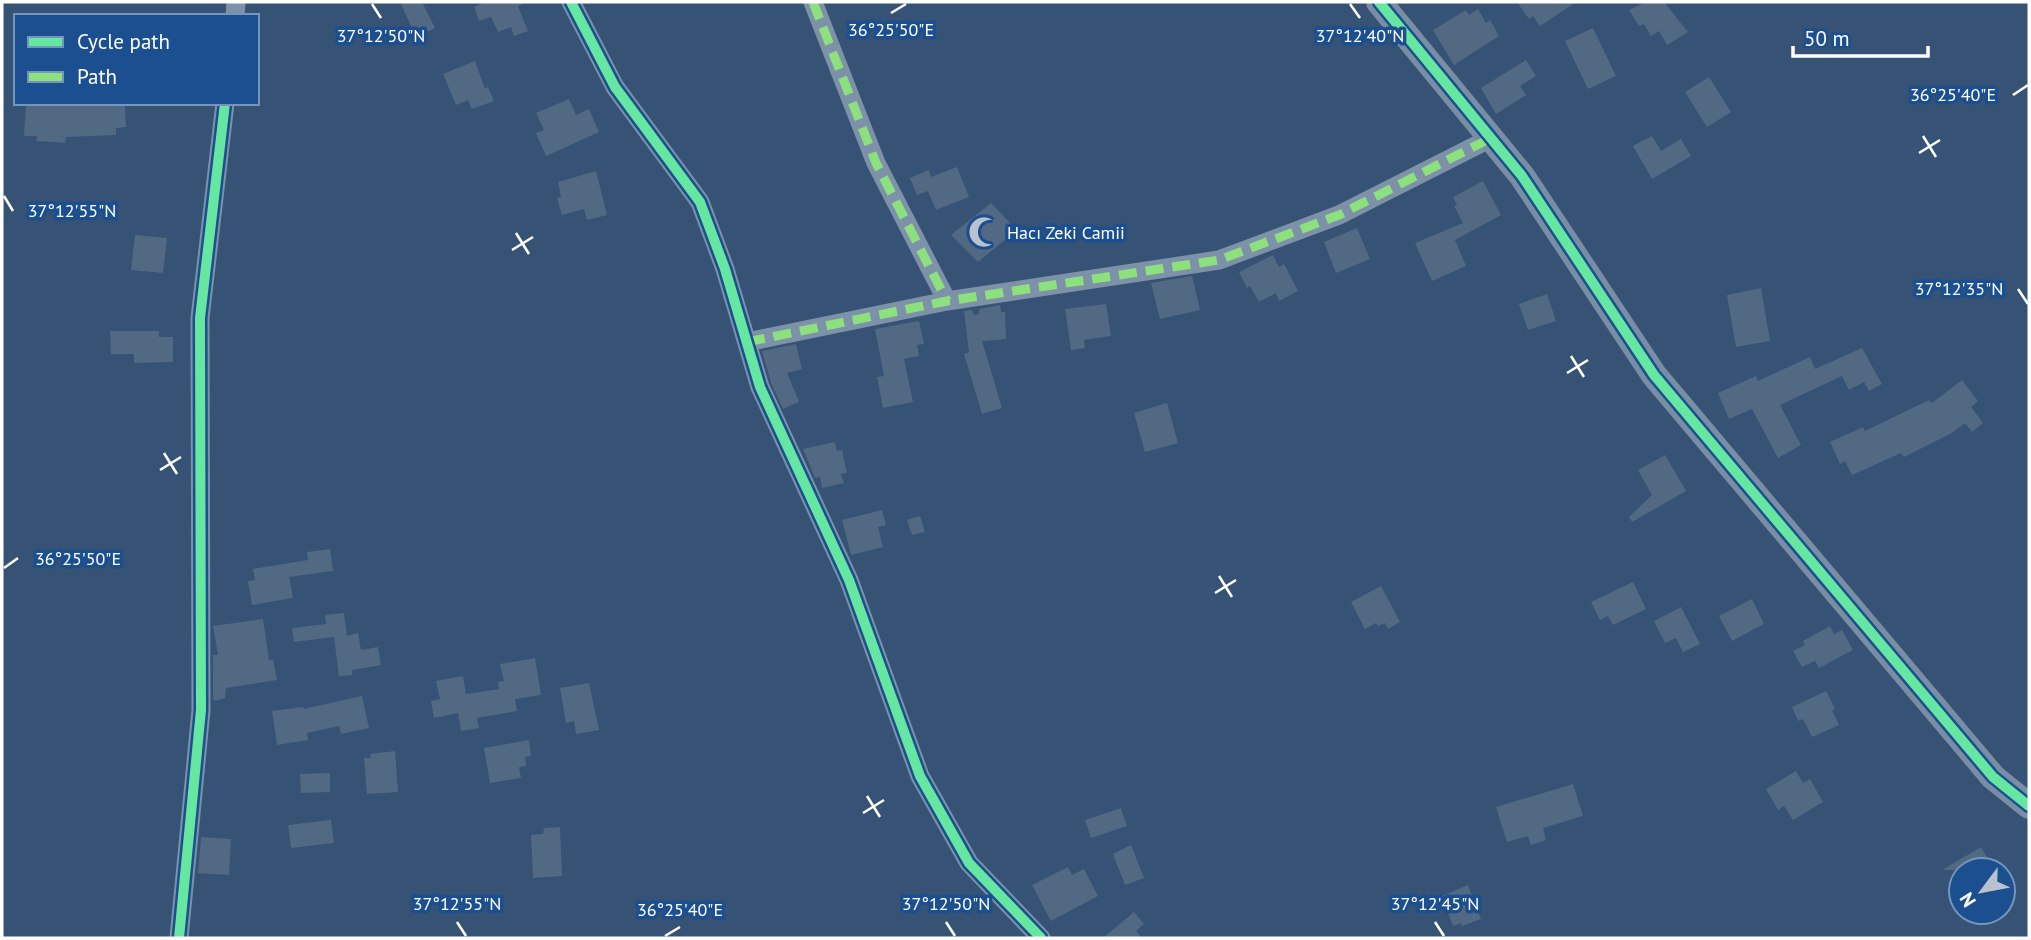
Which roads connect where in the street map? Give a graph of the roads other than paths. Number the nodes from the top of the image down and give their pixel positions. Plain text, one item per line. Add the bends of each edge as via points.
1 (571, 2) edge
2 (813, 2) edge
3 (1378, 2) edge
4 (225, 105) edge
5 (1491, 138) junction
6 (947, 301) junction
7 (747, 342) junction
8 (2029, 806) edge
9 (179, 938) edge
10 (1041, 938) edge

1 - 7 street via 615,87 700,202
2 - 6 street via 876,163
3 - 5 street
4 - 9 street via 200,318 201,710
5 - 6 street via 1339,215 1219,260
5 - 8 street via 1522,176 1654,375 1993,777
6 - 7 street
7 - 10 street via 760,387 849,580 920,776 969,863

